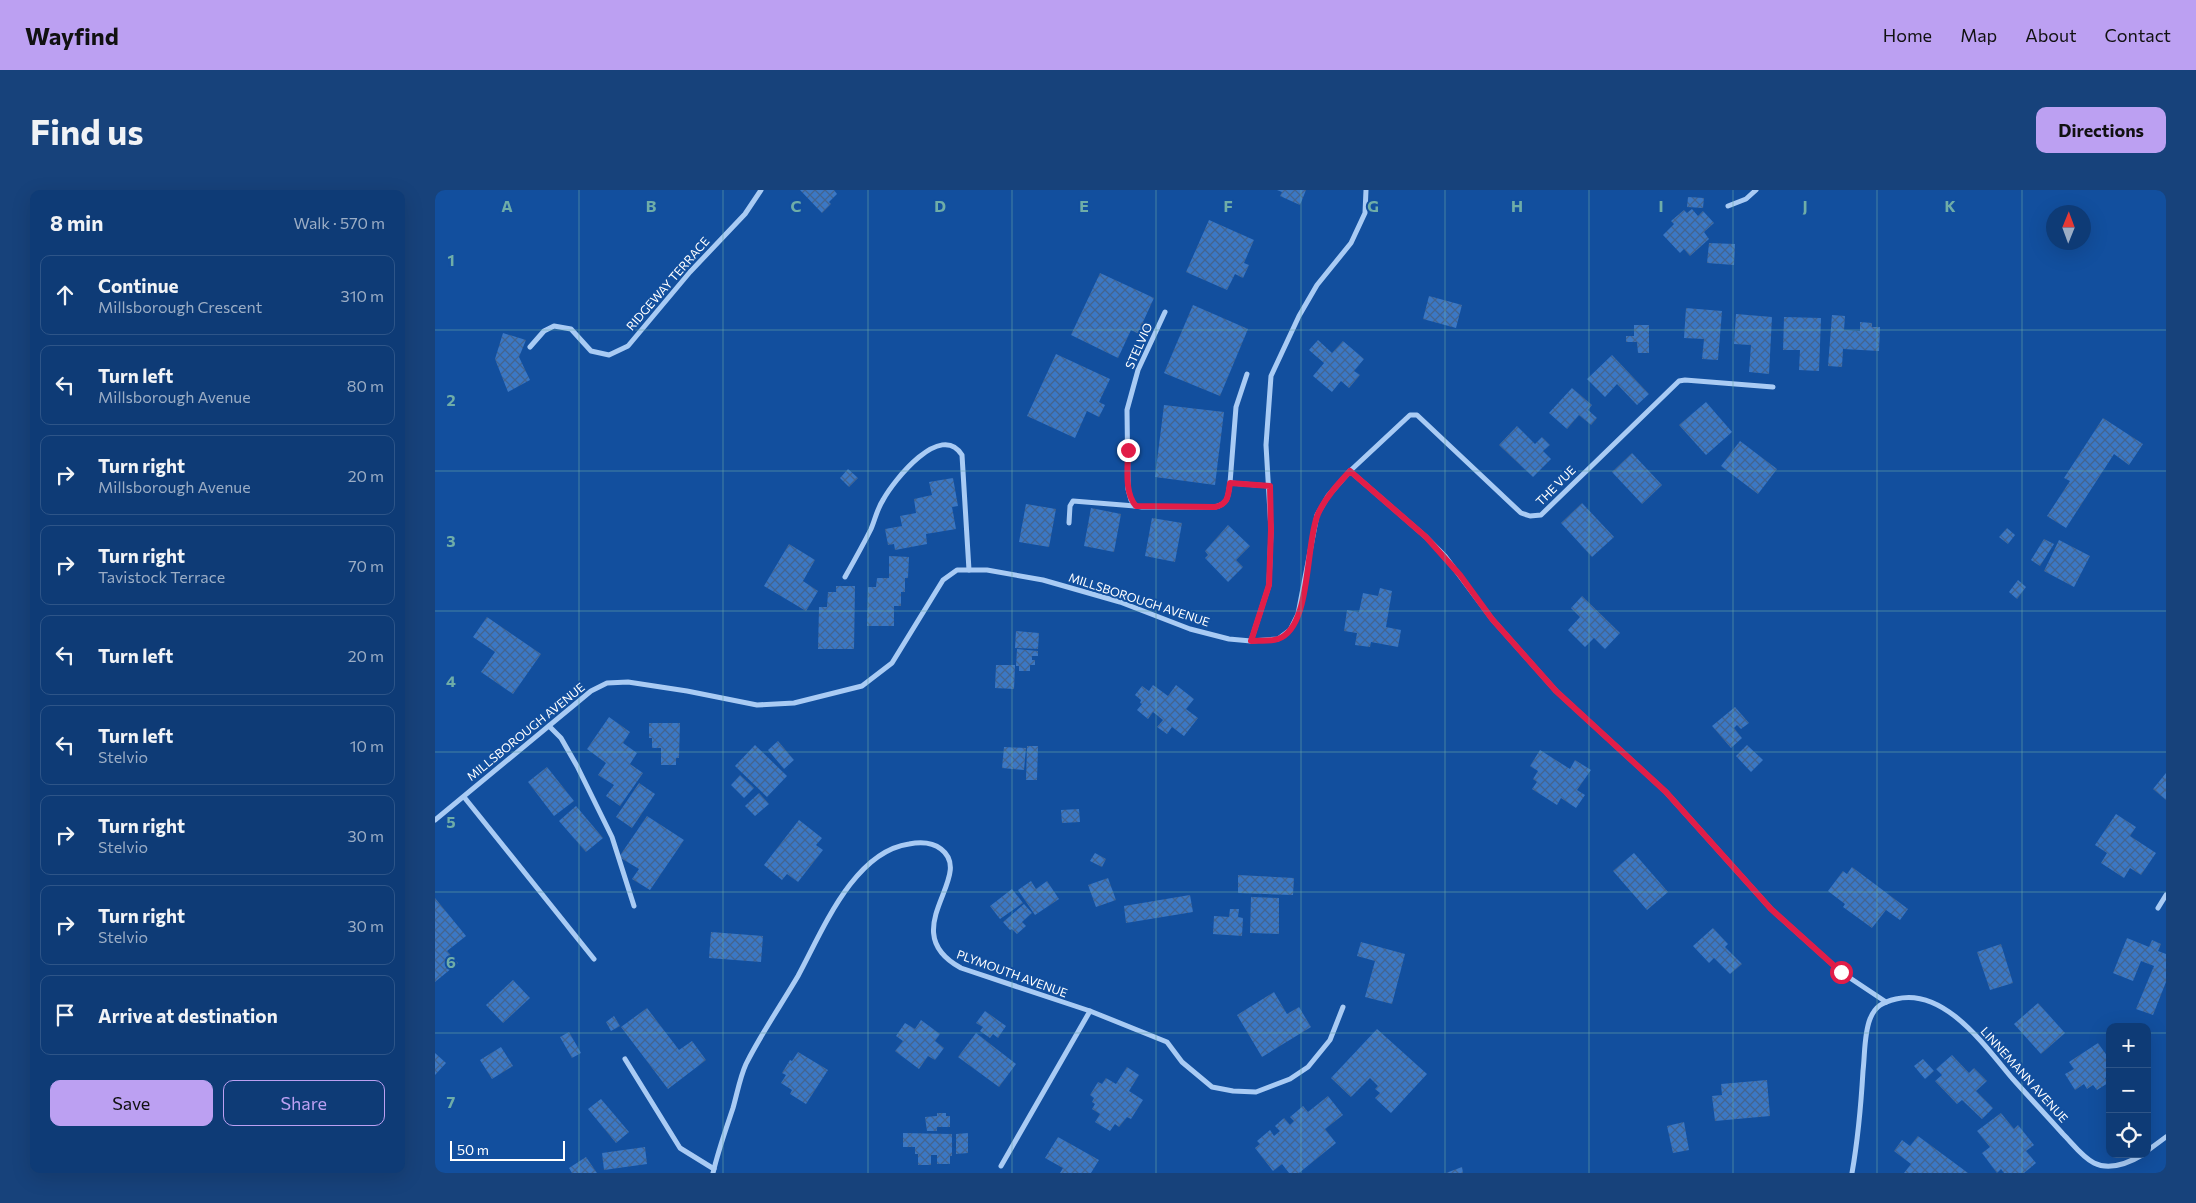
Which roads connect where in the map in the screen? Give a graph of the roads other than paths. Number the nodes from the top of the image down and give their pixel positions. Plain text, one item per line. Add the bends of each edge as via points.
1 (761, 190) edge
2 (1366, 190) edge
3 (1755, 190) edge
4 (1728, 206) dead end
5 (1165, 312) dead end
6 (530, 348) dead end
7 (1247, 374) dead end
8 (1773, 387) dead end
9 (1350, 471) junction
10 (1230, 483) junction
11 (1270, 486) junction
12 (1135, 506) junction
13 (1069, 523) dead end
14 (969, 570) junction
15 (845, 577) dead end
16 (1251, 641) junction
17 (549, 726) junction
18 (464, 797) junction
19 (435, 820) edge
20 (2166, 895) edge
21 (634, 906) dead end
22 (2158, 908) dead end
23 (594, 959) dead end
24 (1886, 1002) junction
25 (1343, 1007) dead end
26 (1089, 1011) junction
27 (625, 1059) dead end
28 (2166, 1137) edge
29 (2151, 1148) edge
30 (2137, 1158) edge
31 (1001, 1166) dead end
32 (2108, 1167) junction
33 (713, 1171) edge
34 (1852, 1173) edge
35 (2109, 1173) edge

1 - 6 street, RIDGEWAY TERRACE via 745,214 690,272 628,346 609,355 591,351 571,329 554,326
2 - 11 street via 1365,213 1351,243 1317,285 1271,376 1266,445
3 - 4 street via 1746,199
5 - 12 street, STELVIO via 1138,370 1127,410 1128,489
7 - 10 street via 1236,407
8 - 9 street, THE VUE via 1685,380 1674,384 1541,515 1521,513 1417,415 1409,414
9 - 16 street, MILLSBOROUGH AVENUE via 1328,496 1317,516 1298,614 1290,630 1278,639
9 - 24 street via 1445,556 1492,619 1556,691 1666,792 1771,909 1841,972
10 - 11 street
10 - 12 street via 1223,506
11 - 16 street via 1269,585
12 - 13 street via 1073,501
14 - 15 street via 962,455 957,447 940,444 898,477 881,502
14 - 16 street, MILLSBOROUGH AVENUE via 1043,580 1120,602 1190,629
14 - 17 street, MILLSBOROUGH AVENUE via 957,570 943,580 892,663 862,686 794,703 757,705 628,682 607,683 591,691
17 - 18 street, MILLSBOROUGH AVENUE
17 - 21 street via 561,738 577,766 612,837
18 - 19 street, MILLSBOROUGH AVENUE
18 - 23 street
20 - 22 street
24 - 32 street, LINNEMANN AVENUE via 1906,996 1919,998 1943,1008 1965,1024 2083,1154 2094,1163
24 - 34 street via 1876,1007 1867,1027
25 - 26 street, PLYMOUTH AVENUE via 1330,1040 1307,1067 1290,1079 1256,1092 1213,1087 1182,1062 1167,1042
26 - 31 street
26 - 33 street, PLYMOUTH AVENUE via 946,960 936,947 933,934 934,920 948,883 949,858 932,844 918,842 896,848 872,861 838,903 746,1065
27 - 33 street via 680,1148
28 - 29 street
30 - 32 street via 2126,1164
32 - 35 street

